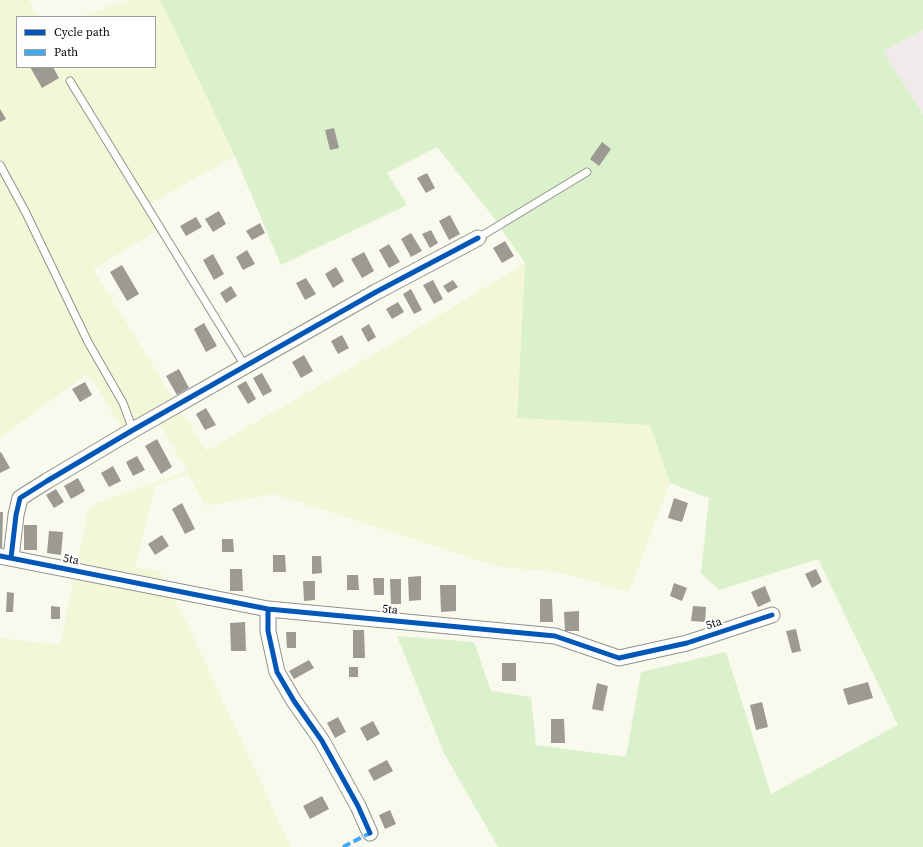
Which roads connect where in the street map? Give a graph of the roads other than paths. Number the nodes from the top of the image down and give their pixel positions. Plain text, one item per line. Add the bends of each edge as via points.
1 (70, 81) dead end
2 (0, 165) edge
3 (587, 172) dead end
4 (478, 238) joint
5 (245, 366) junction
6 (133, 430) junction
7 (6, 557) edge
8 (268, 609) junction
9 (772, 616) dead end
10 (370, 833) dead end

1 - 5 lane
2 - 6 lane via 88,342 123,403
3 - 4 lane
4 - 5 street
5 - 6 street
6 - 7 street via 20,498
7 - 8 street, 5ta
8 - 9 street, 5ta via 555,636 619,658 687,643
8 - 10 street via 268,631 277,672 322,741

